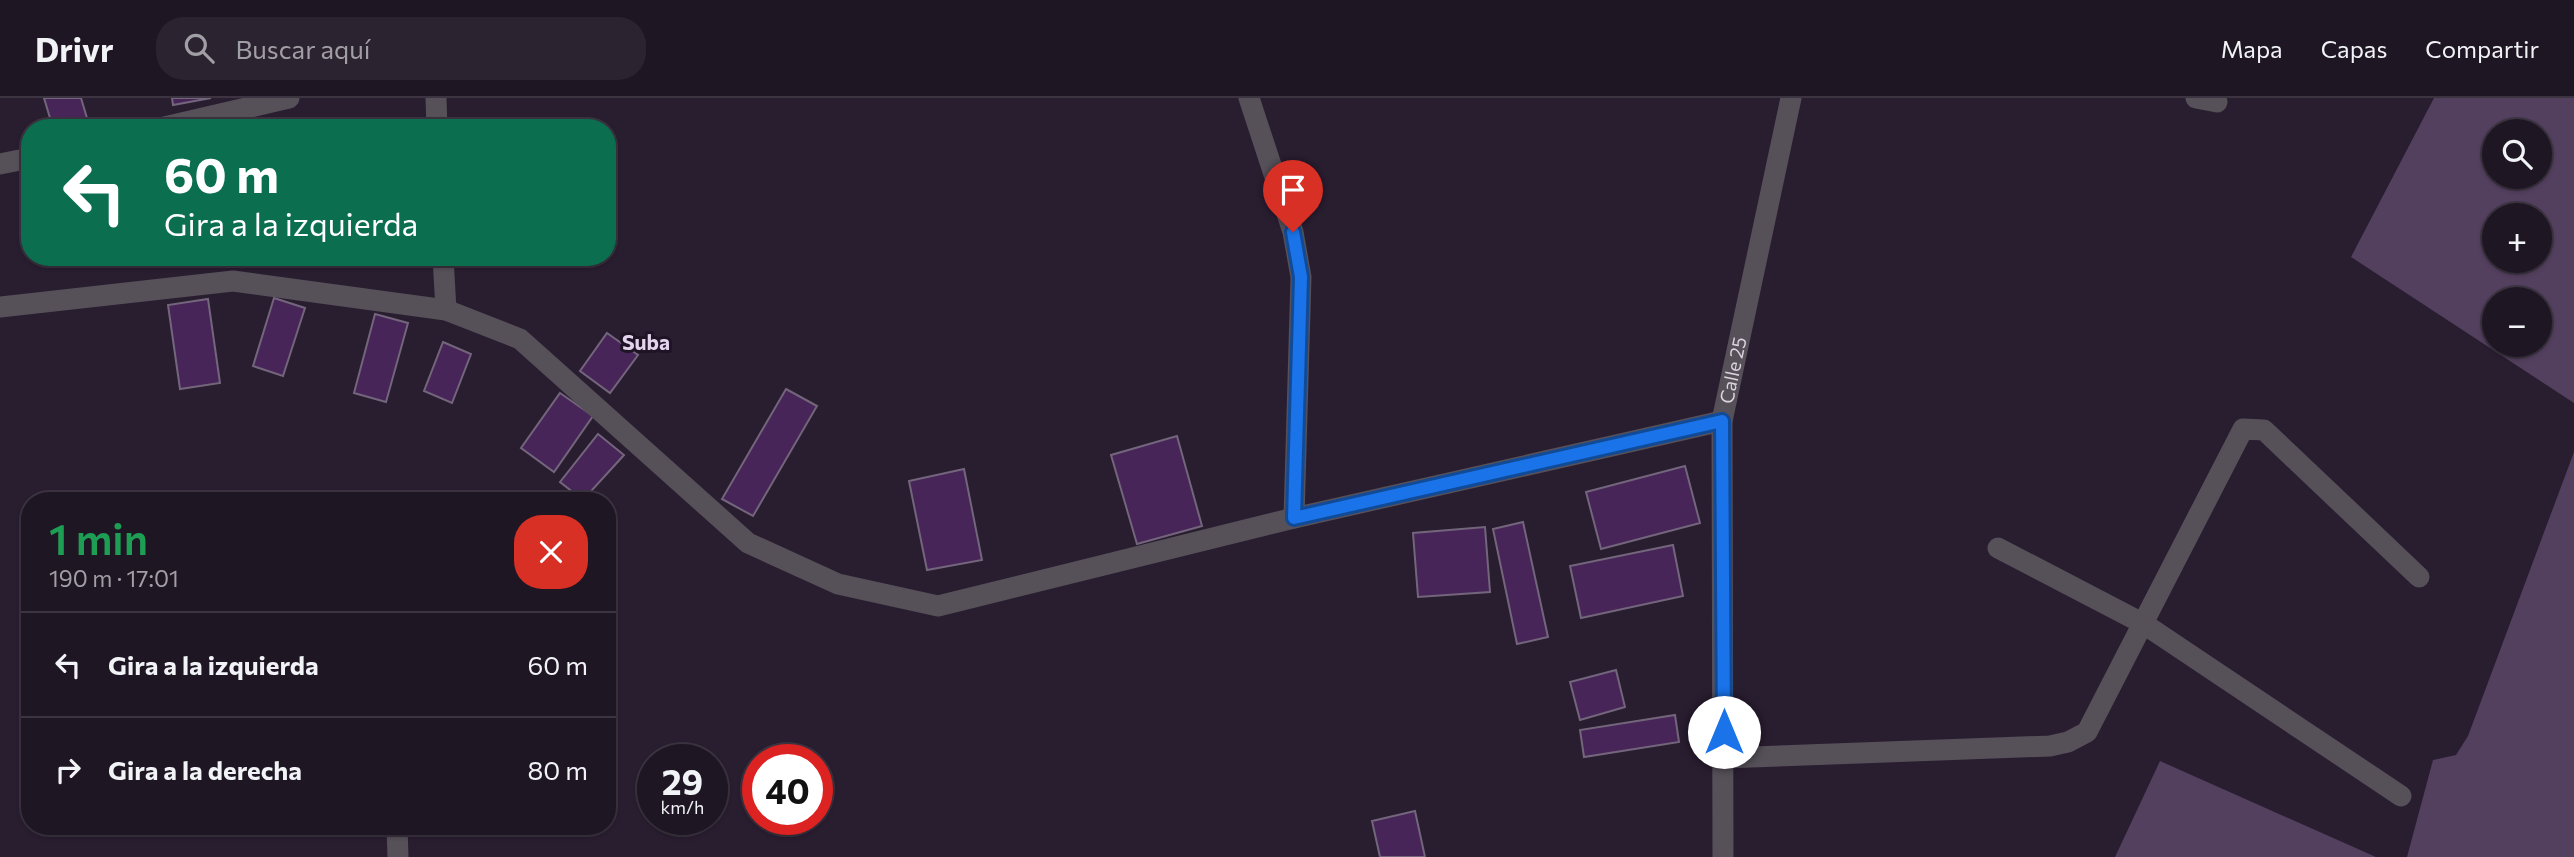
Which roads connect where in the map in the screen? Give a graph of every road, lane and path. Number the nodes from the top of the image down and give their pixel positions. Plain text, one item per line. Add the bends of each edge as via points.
1 (289, 98) edge
2 (436, 98) edge
3 (1249, 98) edge
4 (1791, 98) edge
5 (199, 119) edge
6 (437, 119) edge
7 (21, 160) edge
8 (0, 164) edge
9 (444, 266) edge
10 (0, 307) edge
11 (446, 310) junction
12 (1722, 421) junction
13 (1294, 518) junction
14 (1998, 548) dead end
15 (2419, 577) dead end
16 (2144, 624) junction
17 (1724, 758) junction
18 (2401, 796) dead end
19 (397, 835) edge
20 (398, 857) edge
21 (1723, 857) edge

1 - 5 street
2 - 6 street
3 - 13 street via 1293,232 1301,277
4 - 12 street, Calle 25
7 - 8 street
9 - 11 street
10 - 11 street via 233,281
11 - 13 street via 520,339 748,543 838,584 937,606
12 - 13 street
12 - 17 street, Calle 25
14 - 16 street
15 - 16 street via 2264,430 2252,427 2239,433
16 - 17 street via 2087,732 2068,742
16 - 18 street
17 - 21 street, Calle 25
19 - 20 street

